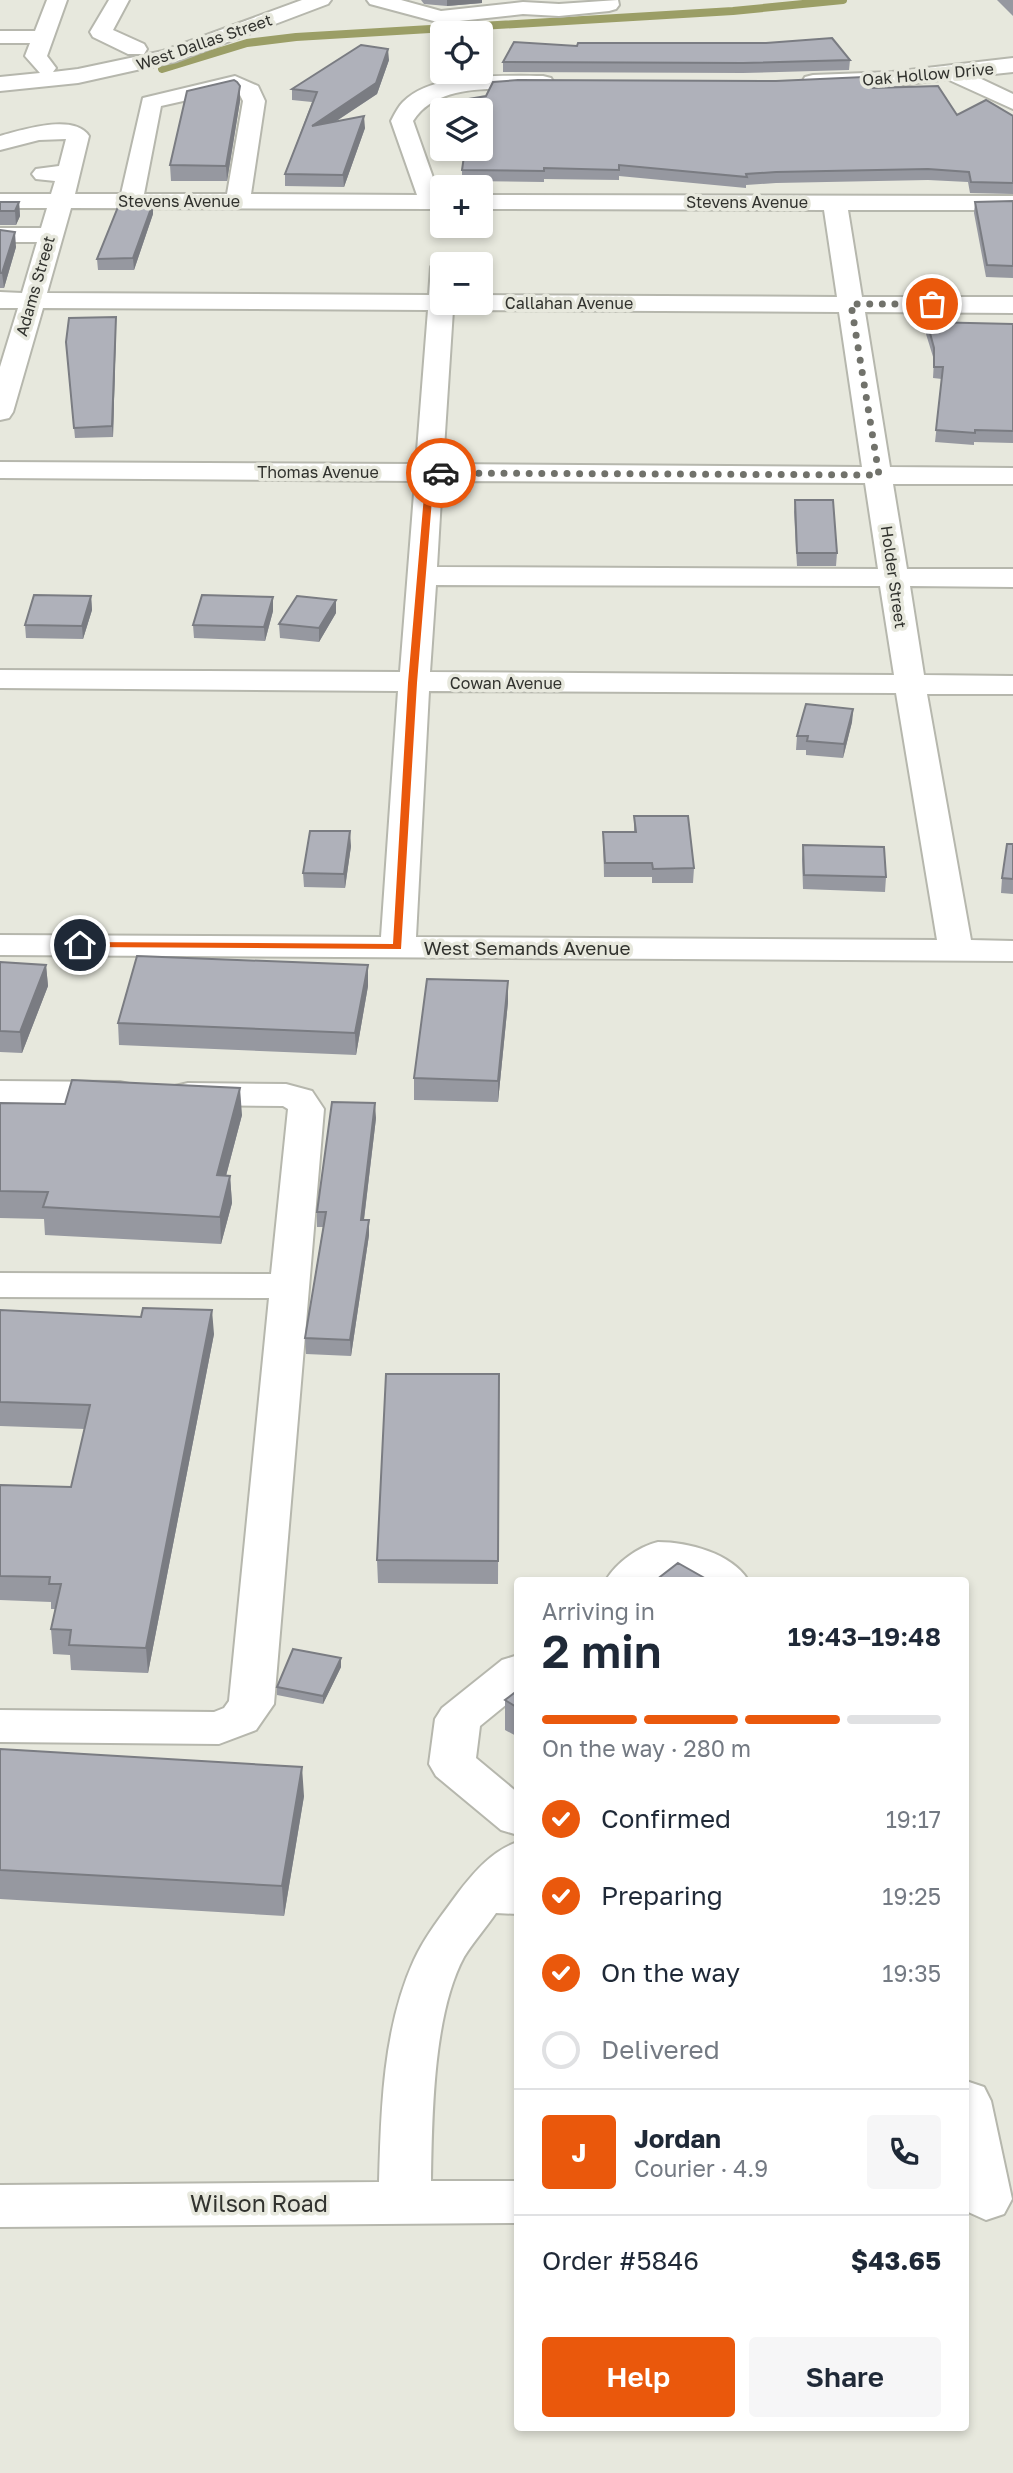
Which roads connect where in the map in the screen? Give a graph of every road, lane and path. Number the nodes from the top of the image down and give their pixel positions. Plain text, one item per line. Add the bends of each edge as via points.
1 (57, 0) edge
2 (119, 0) edge
3 (272, 0) edge
4 (321, 0) edge
5 (377, 0) edge
6 (608, 0) edge
7 (519, 4) edge
8 (567, 5) edge
9 (0, 37) edge
10 (44, 37) junction
11 (125, 57) junction
12 (1013, 65) edge
13 (45, 68) junction
14 (0, 71) edge
15 (953, 74) junction
16 (562, 83) edge
17 (797, 83) edge
18 (0, 84) edge
19 (172, 97) junction
20 (1013, 102) edge
21 (0, 143) edge
22 (0, 149) edge
23 (72, 163) junction
24 (24, 174) dead end
25 (430, 194) edge
26 (0, 201) edge
27 (60, 201) junction
28 (131, 201) junction
29 (238, 202) junction
30 (493, 202) edge
31 (835, 203) junction
32 (1013, 203) edge
33 (430, 204) edge
34 (0, 234) edge
35 (50, 235) junction
36 (0, 300) edge
37 (31, 300) junction
38 (430, 303) edge
39 (493, 303) edge
40 (851, 304) junction
41 (1013, 305) edge
42 (440, 315) edge
43 (0, 412) edge
44 (0, 470) edge
45 (430, 472) junction
46 (879, 475) junction
47 (1013, 476) edge
48 (421, 576) junction
49 (894, 578) junction
50 (1013, 578) edge
51 (0, 679) edge
52 (412, 683) junction
53 (910, 685) junction
54 (1013, 685) edge
55 (0, 945) edge
56 (398, 947) junction
57 (956, 950) junction
58 (1013, 950) edge
59 (0, 1092) edge
60 (0, 1285) edge
61 (289, 1286) junction
62 (632, 1577) edge
63 (720, 1577) edge
64 (514, 1674) edge
65 (0, 1726) edge
66 (514, 1815) edge
67 (514, 1868) edge
68 (501, 1896) edge
69 (969, 2114) edge
70 (988, 2199) edge
71 (514, 2202) edge
72 (405, 2203) junction
73 (0, 2206) edge

1 - 10 street
2 - 11 street via 101,32
3 - 11 street, West Dallas Street
4 - 11 street, West Dallas Street via 218,40
5 - 7 street via 441,17
6 - 8 street via 609,5
7 - 8 street
9 - 10 street
10 - 13 street via 36,56
11 - 13 street, West Dallas Street
11 - 18 street, West Dallas Street via 78,76
11 - 19 street via 137,76
12 - 15 street, Oak Hollow Drive
13 - 14 street, West Dallas Street
15 - 17 street, Oak Hollow Drive
15 - 20 street
16 - 25 street via 481,84 415,101 402,121
19 - 28 street via 151,103
19 - 29 street via 234,83 250,91 254,101
21 - 23 street via 65,132 78,136
22 - 23 street
23 - 24 street
23 - 27 street, Adams Street
26 - 27 street, Stevens Avenue
27 - 28 street, Stevens Avenue
27 - 35 street, Adams Street
28 - 29 street, Stevens Avenue
29 - 33 street, Stevens Avenue
30 - 31 street, Stevens Avenue
31 - 32 street, Stevens Avenue
31 - 40 street, Holder Street
34 - 35 street
35 - 37 street, Adams Street
36 - 37 street, Callahan Avenue
37 - 38 street, Callahan Avenue
37 - 43 street, Adams Street
39 - 40 street, Callahan Avenue
40 - 41 street, Callahan Avenue
40 - 46 street, Holder Street
42 - 45 street
44 - 45 street, Thomas Avenue
45 - 46 street, Thomas Avenue
45 - 48 street
46 - 47 street, Thomas Avenue
46 - 49 street, Holder Street
48 - 49 street
48 - 52 street
49 - 50 street
49 - 53 street, Holder Street
51 - 52 street, Cowan Avenue
52 - 53 street, Cowan Avenue
52 - 56 street
53 - 54 street, Cowan Avenue
53 - 57 street, Holder Street
55 - 56 street, West Semands Avenue
56 - 57 street, West Semands Avenue
57 - 58 street, West Semands Avenue
59 - 61 street via 286,1094 299,1099 306,1109
60 - 61 street
61 - 65 street via 251,1704 240,1720 219,1728
62 - 63 street via 658,1556 682,1556
64 - 66 street via 458,1719 452,1764
67 - 68 street
68 - 72 street via 438,1959 421,2010 408,2123
69 - 70 street
71 - 72 street, Wilson Road
72 - 73 street, Wilson Road

